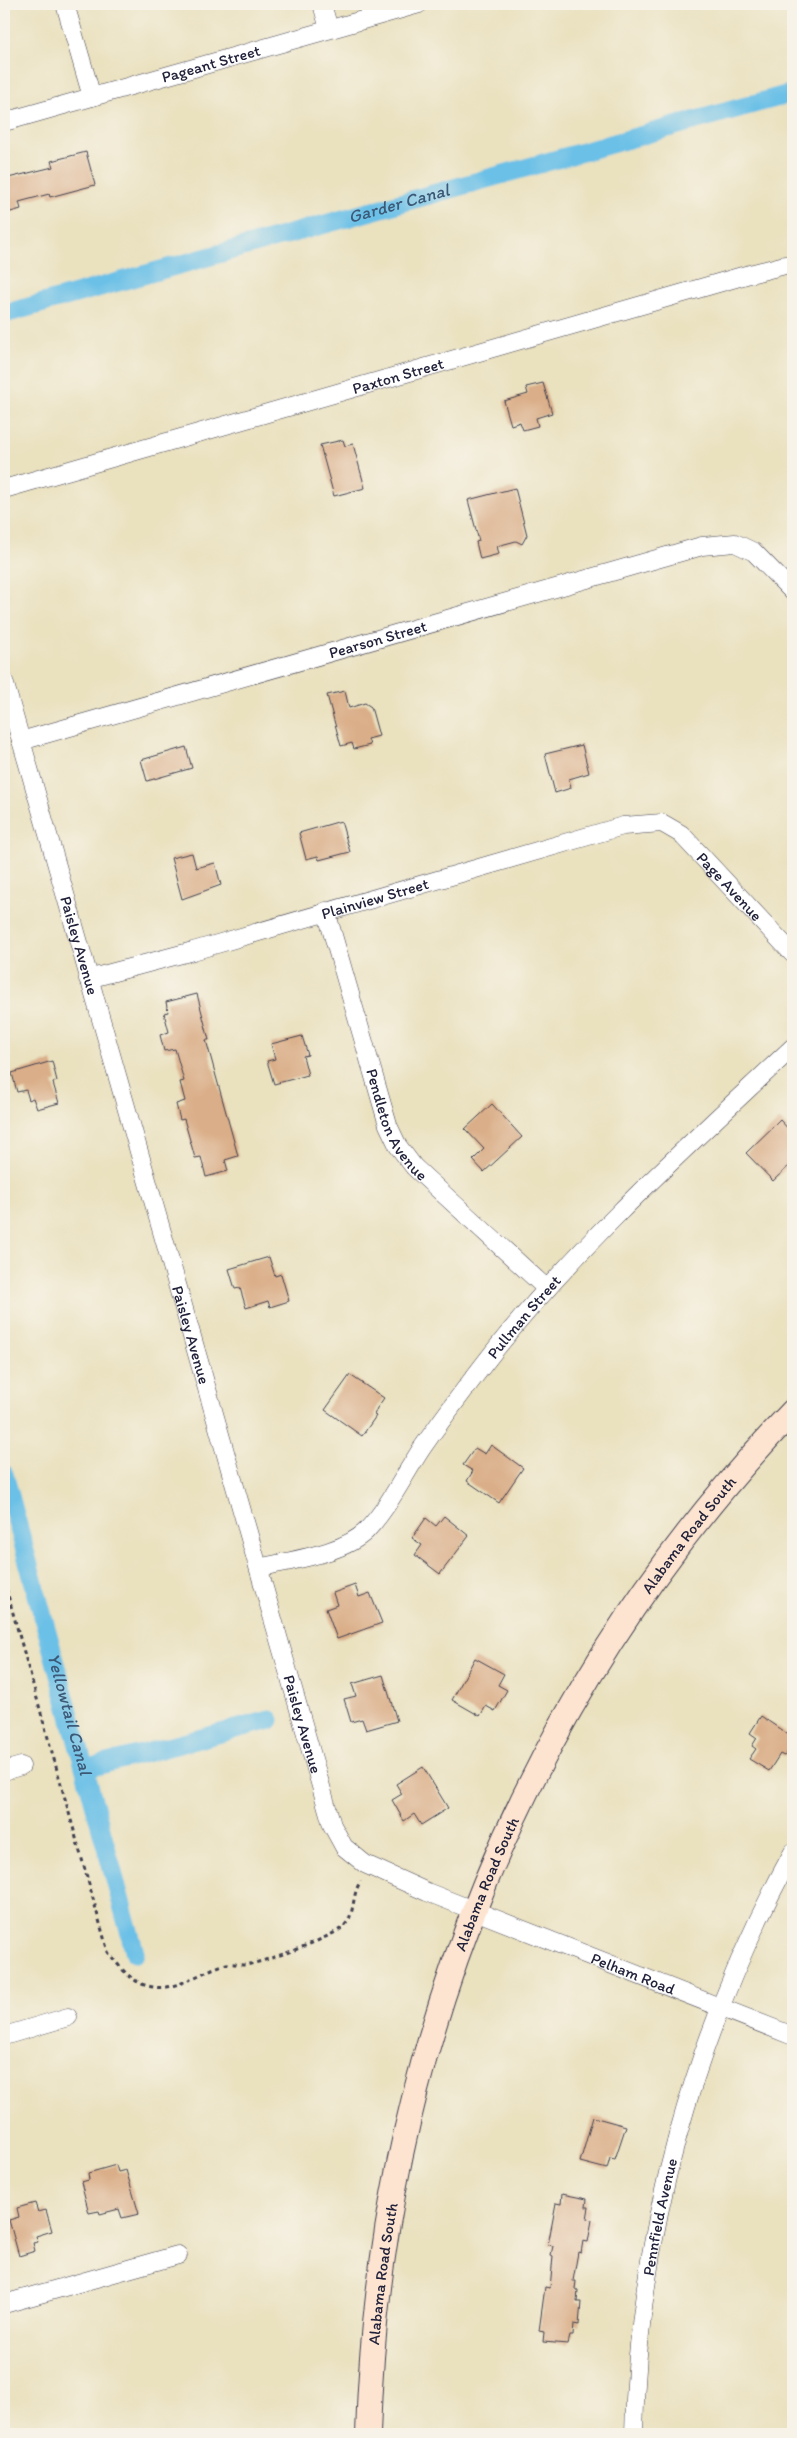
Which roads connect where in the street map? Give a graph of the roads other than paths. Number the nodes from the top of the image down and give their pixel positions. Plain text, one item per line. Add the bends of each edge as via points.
1 (65, 4) edge
2 (322, 4) edge
3 (418, 4) edge
4 (329, 29) junction
5 (92, 97) junction
6 (4, 122) edge
7 (793, 265) edge
8 (4, 489) edge
9 (793, 592) edge
10 (4, 681) edge
11 (21, 741) junction
12 (662, 824) joint
13 (326, 911) junction
14 (793, 954) edge
15 (88, 979) junction
16 (793, 1047) edge
17 (547, 1288) junction
18 (793, 1411) edge
19 (259, 1568) junction
20 (21, 1766) dead end
21 (4, 1771) edge
22 (793, 1852) edge
23 (473, 1910) junction
24 (719, 2007) junction
25 (68, 2017) dead end
26 (4, 2036) edge
27 (793, 2036) edge
28 (178, 2255) dead end
29 (4, 2304) edge
30 (368, 2434) edge
31 (634, 2434) edge

1 - 5 street
2 - 4 street
3 - 4 street, Pageant Street
4 - 5 street, Pageant Street
5 - 6 street, Pageant Street
7 - 8 street, Paxton Street via 746,275
9 - 11 street, Pearson Street via 754,552 735,543 702,546
10 - 11 street, Paisley Avenue
11 - 15 street, Paisley Avenue
12 - 13 street, Plainview Street via 623,826
12 - 14 street, Page Avenue via 682,834
13 - 15 street, Plainview Street
13 - 17 street, Pendleton Avenue via 388,1125 398,1146 414,1168
15 - 19 street, Paisley Avenue
16 - 17 street, Pullman Street via 627,1205
17 - 19 street, Pullman Street via 495,1350 366,1531 349,1543
18 - 23 street, Alabama Road South via 723,1488 615,1634 538,1767
19 - 23 street, Paisley Avenue via 332,1826 344,1847 372,1867
20 - 21 street
22 - 24 street, Pennfield Avenue via 768,1898
23 - 24 street, Pelham Road
23 - 30 street, Alabama Road South via 423,2062 391,2200 377,2297
24 - 27 street, Pelham Road
24 - 31 street, Pennfield Avenue via 672,2157 657,2223 640,2345
25 - 26 street
28 - 29 street

